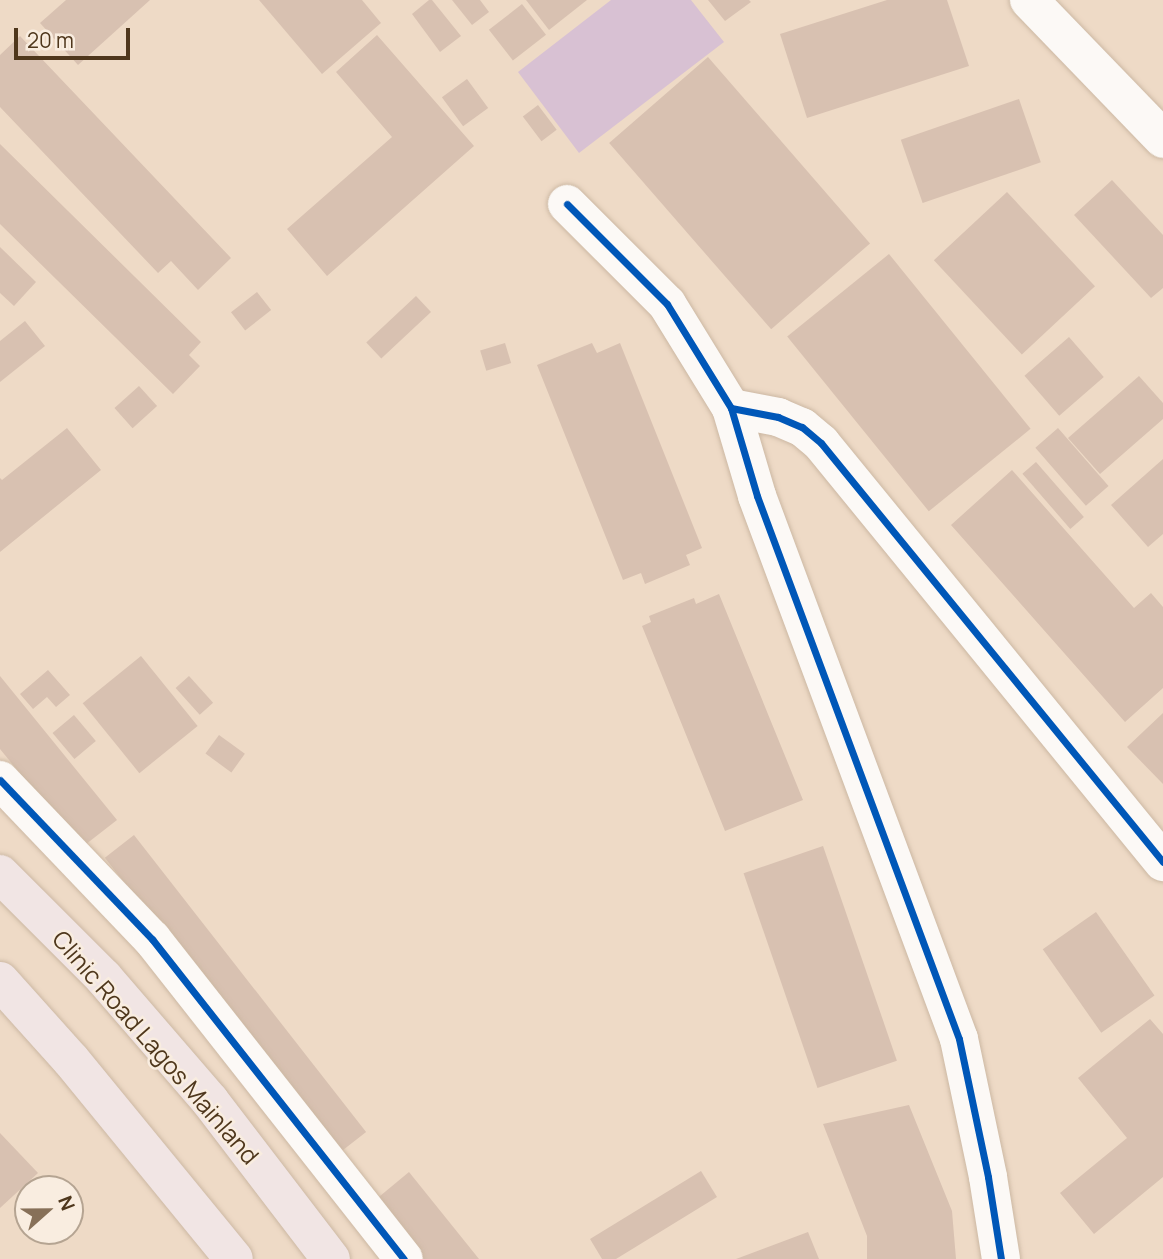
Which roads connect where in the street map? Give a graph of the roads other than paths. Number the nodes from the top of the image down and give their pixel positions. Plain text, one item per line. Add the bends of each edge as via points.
1 (1029, 0) edge
2 (1163, 139) edge
3 (567, 204) dead end
4 (731, 408) junction
5 (0, 780) edge
6 (1163, 862) edge
7 (0, 874) edge
8 (0, 981) edge
9 (234, 1259) edge
10 (331, 1259) edge
11 (404, 1259) edge
12 (1001, 1259) edge

1 - 2 street
3 - 4 street via 667,304
4 - 6 street via 778,417 802,427 821,443
4 - 12 street via 757,496 959,1039
5 - 11 street via 152,939
7 - 10 main road, Clinic Road Lagos Mainland via 103,977 210,1101
8 - 9 main road

